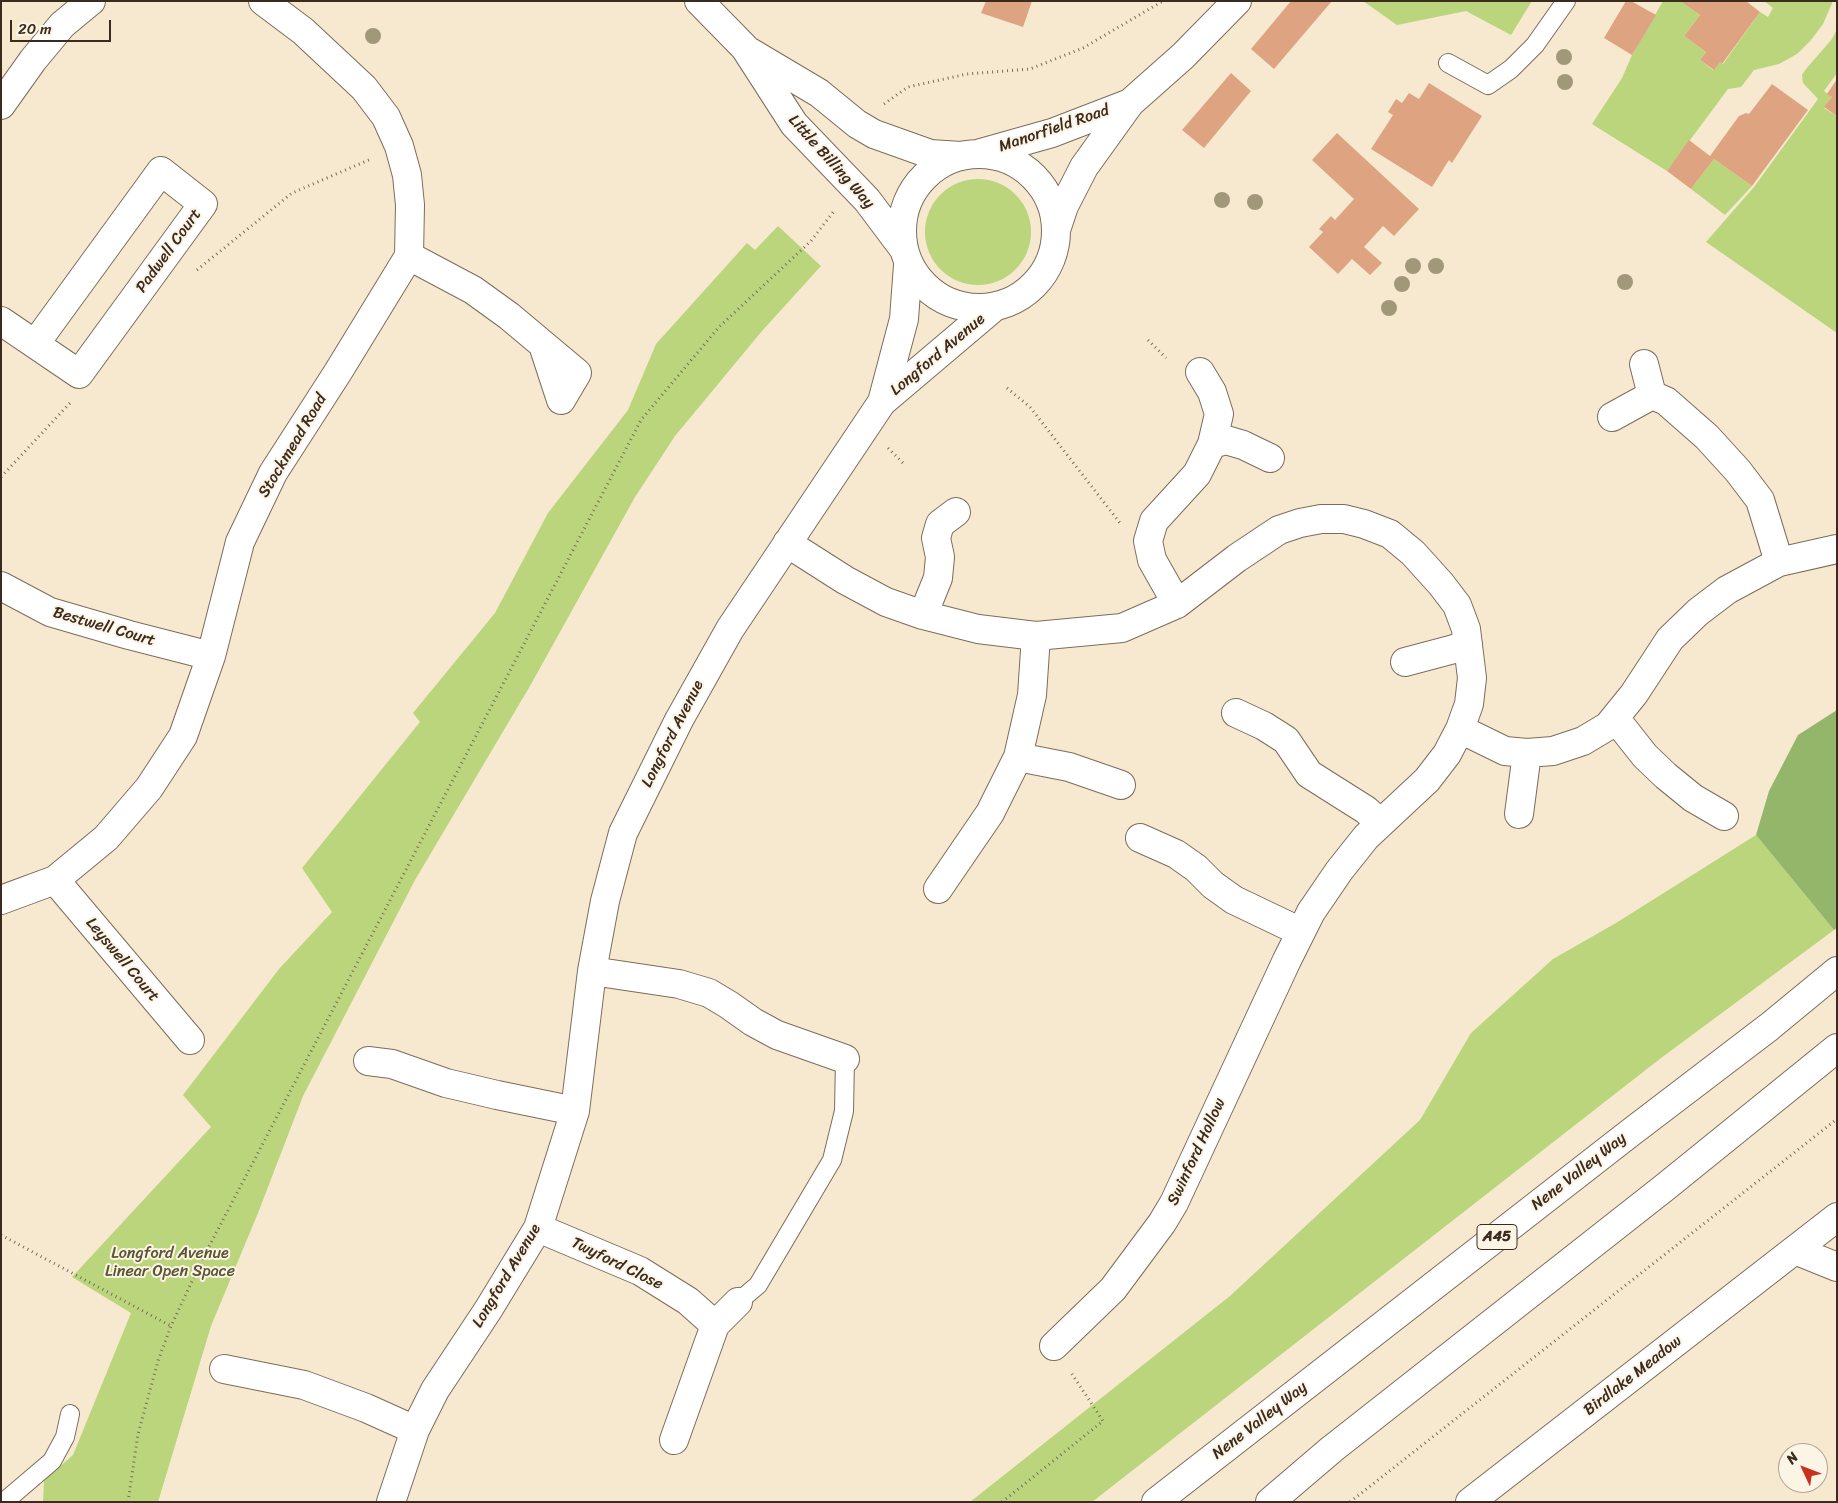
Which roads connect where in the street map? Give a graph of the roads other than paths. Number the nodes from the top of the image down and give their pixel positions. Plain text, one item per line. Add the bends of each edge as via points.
1 (91, 1) edge
2 (263, 1) edge
3 (699, 1) edge
4 (1237, 1) edge
5 (1566, 1) edge
6 (745, 48) junction
7 (1448, 63) dead end
8 (1130, 103) junction
9 (1, 105) edge
10 (969, 155) junction
11 (1056, 230) junction
12 (408, 256) junction
13 (906, 256) junction
14 (993, 308) junction
15 (1, 321) edge
16 (35, 344) junction
17 (543, 346) dead end
18 (1644, 364) dead end
19 (1200, 372) dead end
20 (1652, 395) junction
21 (882, 402) junction
22 (1612, 417) dead end
23 (1212, 444) junction
24 (1270, 458) dead end
25 (956, 512) dead end
26 (786, 543) junction
27 (1837, 549) edge
28 (1779, 562) junction
29 (1, 586) edge
30 (1177, 604) junction
31 (923, 615) junction
32 (1036, 636) junction
33 (1468, 644) junction
34 (211, 656) junction
35 (1405, 662) dead end
36 (1236, 713) dead end
37 (1615, 718) junction
38 (1460, 729) junction
39 (1527, 753) junction
40 (1018, 757) junction
41 (1120, 785) dead end
42 (1519, 814) dead end
43 (1724, 816) dead end
44 (1380, 823) junction
45 (1140, 838) dead end
46 (55, 880) junction
47 (938, 889) dead end
48 (1, 900) edge
49 (1301, 932) junction
50 (592, 971) junction
51 (1837, 971) edge
52 (190, 1040) dead end
53 (1837, 1048) edge
54 (845, 1059) joint
55 (368, 1061) dead end
56 (575, 1110) junction
57 (1837, 1217) edge
58 (538, 1228) junction
59 (1795, 1250) junction
60 (1837, 1267) edge
61 (738, 1302) joint
62 (715, 1325) junction
63 (1054, 1346) road end
64 (224, 1370) dead end
65 (70, 1414) dead end
66 (415, 1430) junction
67 (674, 1440) dead end
68 (4, 1502) edge
69 (391, 1502) edge
70 (1156, 1502) edge
71 (1270, 1502) edge
72 (1470, 1502) edge

1 - 9 main road via 62,26
2 - 12 main road, Stockmead Road via 303,31 364,88 386,117 407,175 410,205
3 - 6 main road, Little Billing Way
4 - 8 main road, Manorfield Road via 1183,56
5 - 7 lane via 1535,45 1488,85
6 - 10 main road, Little Billing Way via 819,94 874,134 930,154
6 - 13 main road, Little Billing Way via 794,124 866,200
8 - 10 main road, Manorfield Road via 1052,133
8 - 11 main road, Manorfield Road via 1084,167
10 - 11 main road, Little Billing Way via 1002,157 1023,168 1041,185 1052,206
10 - 13 main road, Little Billing Way via 939,165 920,180 908,201 901,224
11 - 14 main road, Little Billing Way via 1054,251 1032,288
12 - 17 main road via 473,290
12 - 34 main road, Stockmead Road via 273,473 240,542
13 - 14 main road, Little Billing Way via 923,285 944,300 968,308
13 - 21 main road, Longford Avenue via 904,319
14 - 21 main road, Longford Avenue
15 - 16 main road, Padwell Court
16 - 16 main road, Padwell Court via 161,171 203,204 79,374
18 - 20 main road
19 - 23 main road via 1212,392 1219,414
20 - 22 main road
20 - 28 main road via 1666,401 1707,437 1738,471 1760,500
21 - 26 main road, Longford Avenue
23 - 24 main road via 1226,440
23 - 30 main road via 1197,474 1154,521 1148,541 1152,560
25 - 31 main road via 940,524 936,538 940,558 938,578
26 - 31 main road, Swinford Hollow via 878,598
26 - 50 main road, Longford Avenue via 730,629 623,833 605,901
27 - 28 main road
28 - 37 main road via 1727,590 1698,612 1670,639
29 - 34 main road, Bestwell Court via 50,612
30 - 32 main road, Swinford Hollow via 1122,628
30 - 33 main road, Swinford Hollow via 1279,530 1300,522 1344,519 1390,534 1414,553 1457,605
31 - 32 main road, Swinford Hollow via 978,629
32 - 40 main road via 1032,695
33 - 35 main road
33 - 38 main road, Swinford Hollow via 1472,678 1469,704
34 - 46 main road, Stockmead Road via 183,736 149,788 106,838
36 - 44 main road via 1286,740 1309,774 1366,810
37 - 39 main road via 1583,741 1553,750
37 - 43 main road via 1645,756 1666,776
38 - 39 main road via 1505,751
38 - 44 main road, Swinford Hollow via 1447,754 1427,780
39 - 42 main road
40 - 41 main road via 1069,768
40 - 47 main road via 990,814
44 - 49 main road, Swinford Hollow via 1339,871
45 - 49 main road via 1176,854 1234,900
46 - 48 main road, Stockmead Road
46 - 52 main road, Leyswell Court
49 - 63 main road, Swinford Hollow via 1174,1203 1113,1289
50 - 54 main road via 679,984 708,993 777,1035
50 - 56 main road, Longford Avenue
51 - 70 main road, Nene Valley Way / A45
53 - 71 main road via 1332,1449
54 - 61 lane via 844,1111 832,1160 758,1285
55 - 56 main road via 392,1064 446,1083
56 - 58 main road, Longford Avenue
57 - 59 main road, Birdlake Meadow
58 - 62 main road, Twyford Close via 640,1271 688,1301
58 - 66 main road, Longford Avenue via 435,1390
59 - 60 main road
59 - 72 main road, Birdlake Meadow
61 - 62 main road
62 - 67 main road
64 - 66 main road via 304,1385
65 - 68 lane via 65,1437 52,1462
66 - 69 main road, Longford Avenue

